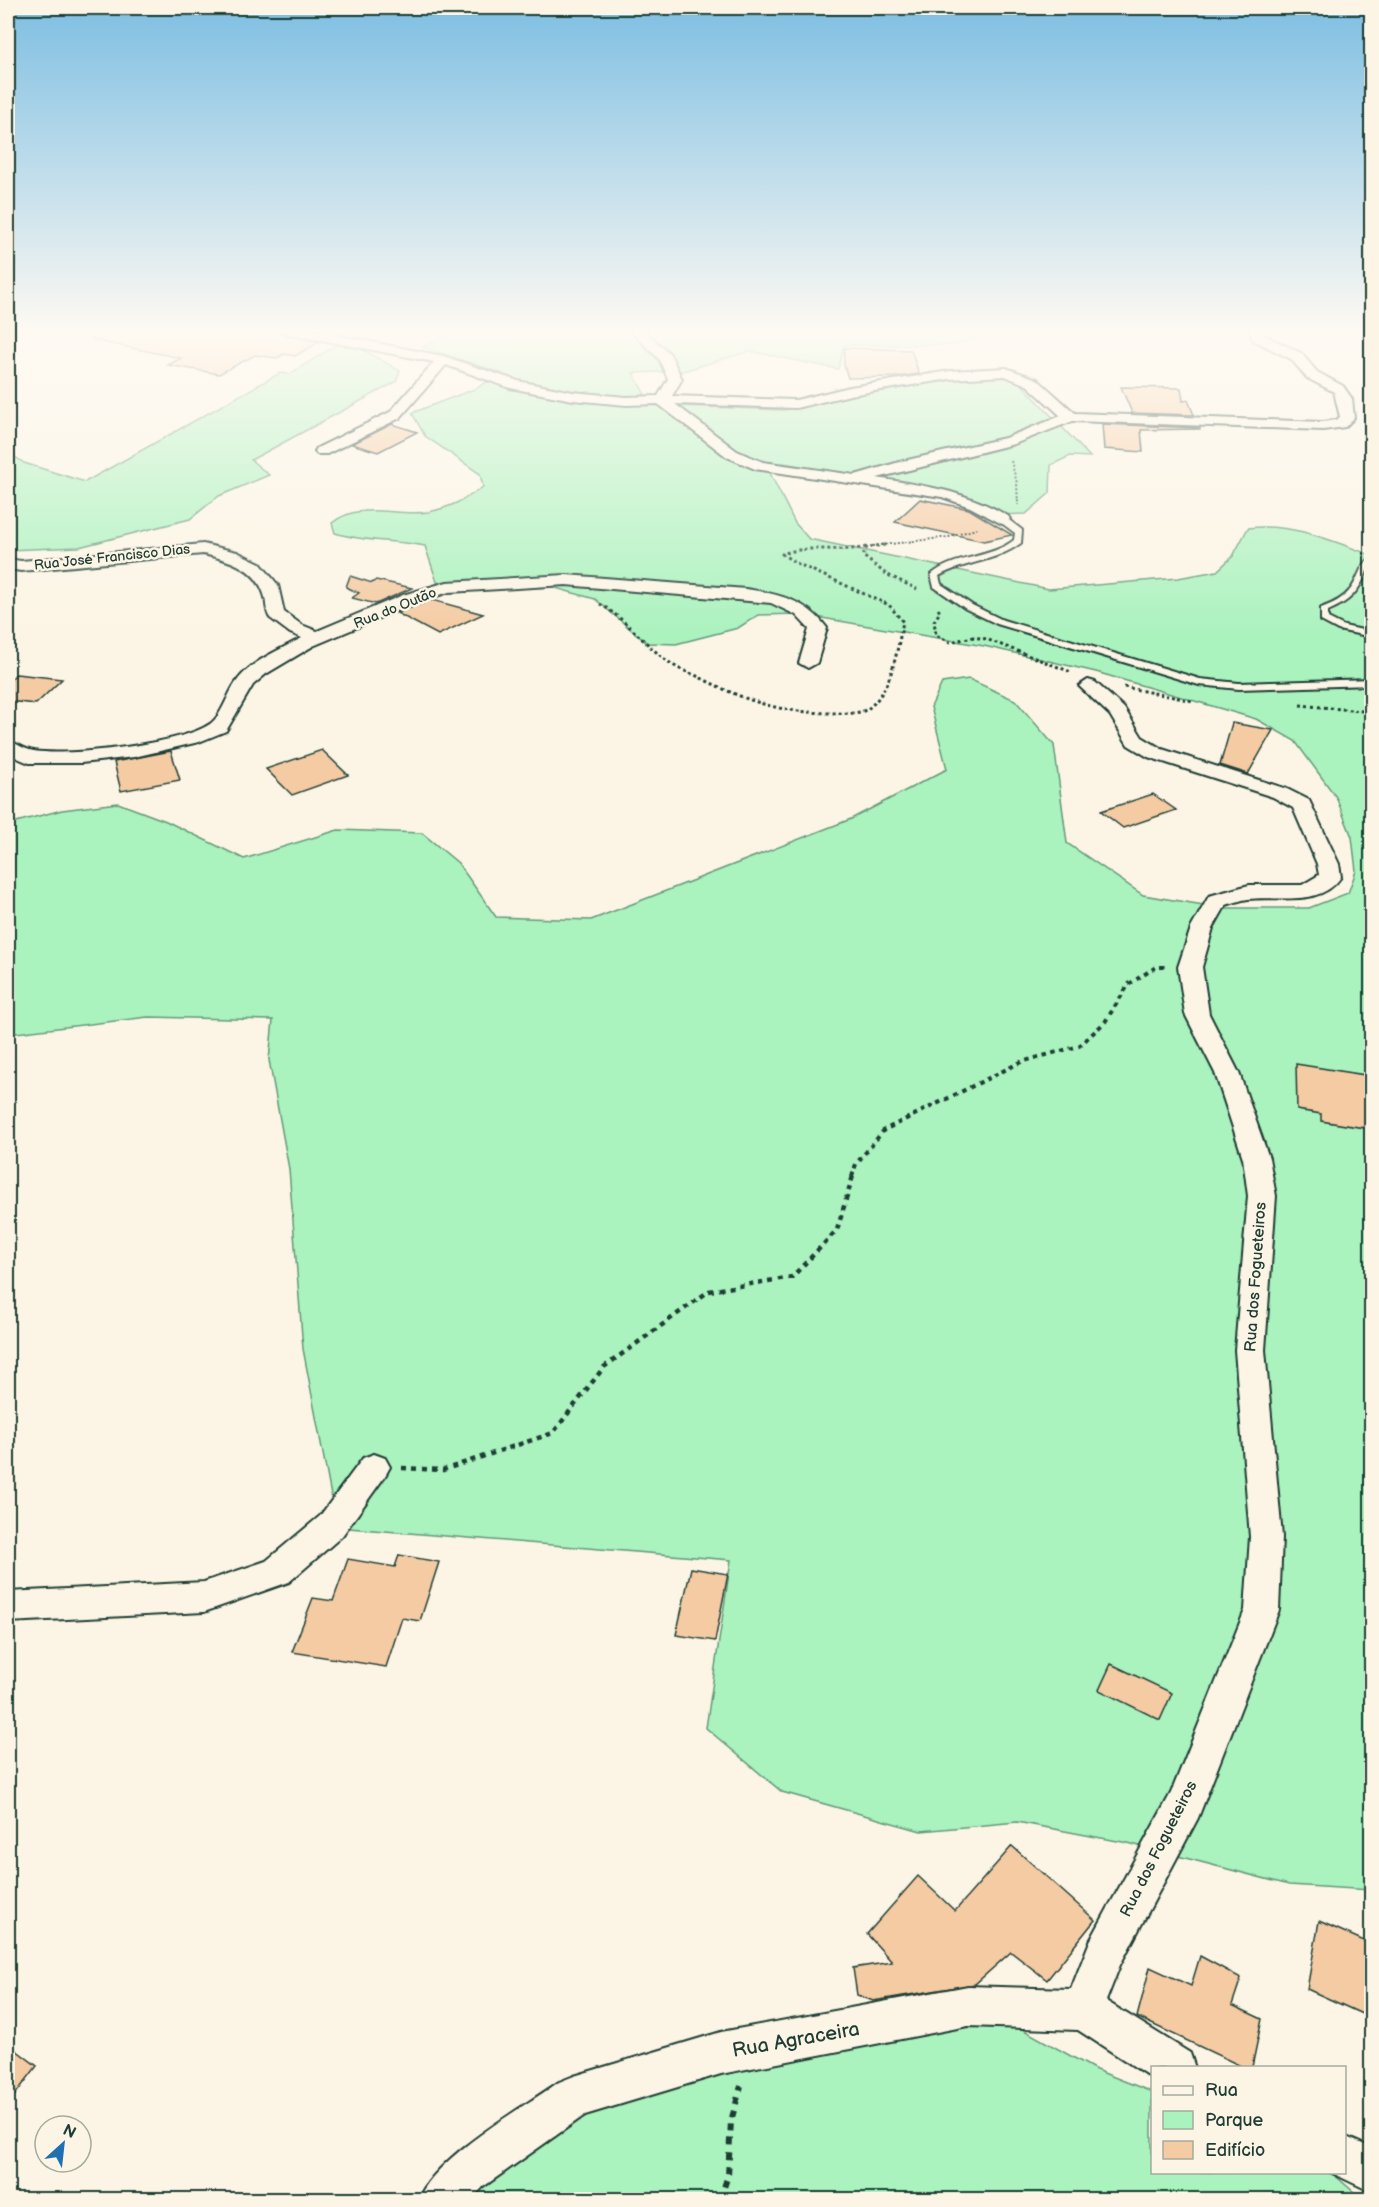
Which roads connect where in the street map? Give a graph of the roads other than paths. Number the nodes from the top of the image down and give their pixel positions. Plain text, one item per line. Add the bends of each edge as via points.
1 (361, 432) edge
2 (703, 432) edge
3 (1033, 432) edge
4 (322, 451) dead end
5 (852, 481) junction
6 (1002, 519) joint
7 (1371, 560) edge
8 (8, 564) edge
9 (1371, 635) edge
10 (318, 638) junction
11 (808, 663) dead end
12 (1371, 682) edge
13 (1088, 686) dead end
14 (8, 747) edge
15 (375, 1467) road end
16 (8, 1607) edge
17 (1083, 2010) junction
18 (1173, 2066) edge
19 (1346, 2158) edge
20 (1371, 2171) edge
21 (440, 2199) edge

1 - 4 street
2 - 5 street via 750,462
3 - 5 street
5 - 6 street via 945,493
6 - 12 lane via 1019,532 1018,541 1008,550 950,565 935,576 937,585 1000,622 1199,682 1239,686
7 - 9 lane via 1355,591 1345,601 1324,610 1324,619
8 - 10 street, Rua José Francisco Dias via 203,549 222,552 245,560 262,572 276,601 276,614 296,629
10 - 11 street, Rua do Outão via 447,587 567,580 678,586 775,599 802,611 818,628
10 - 14 street, Rua do Outão via 259,670 245,682 219,727 192,738 134,751 81,757 29,757
13 - 17 street, Rua dos Fogueteiros via 1117,712 1135,741 1155,753 1280,793 1302,804 1330,877 1302,893 1248,892 1217,901 1202,928 1190,967 1197,1014 1227,1073 1256,1158 1262,1196 1250,1350 1266,1537 1262,1610 1185,1805 1104,1955
15 - 16 street via 332,1526 277,1572 204,1597
17 - 18 street, Rua Agraceira
17 - 21 street, Rua Agraceira via 968,2006 721,2053 574,2097 468,2172
19 - 20 street

